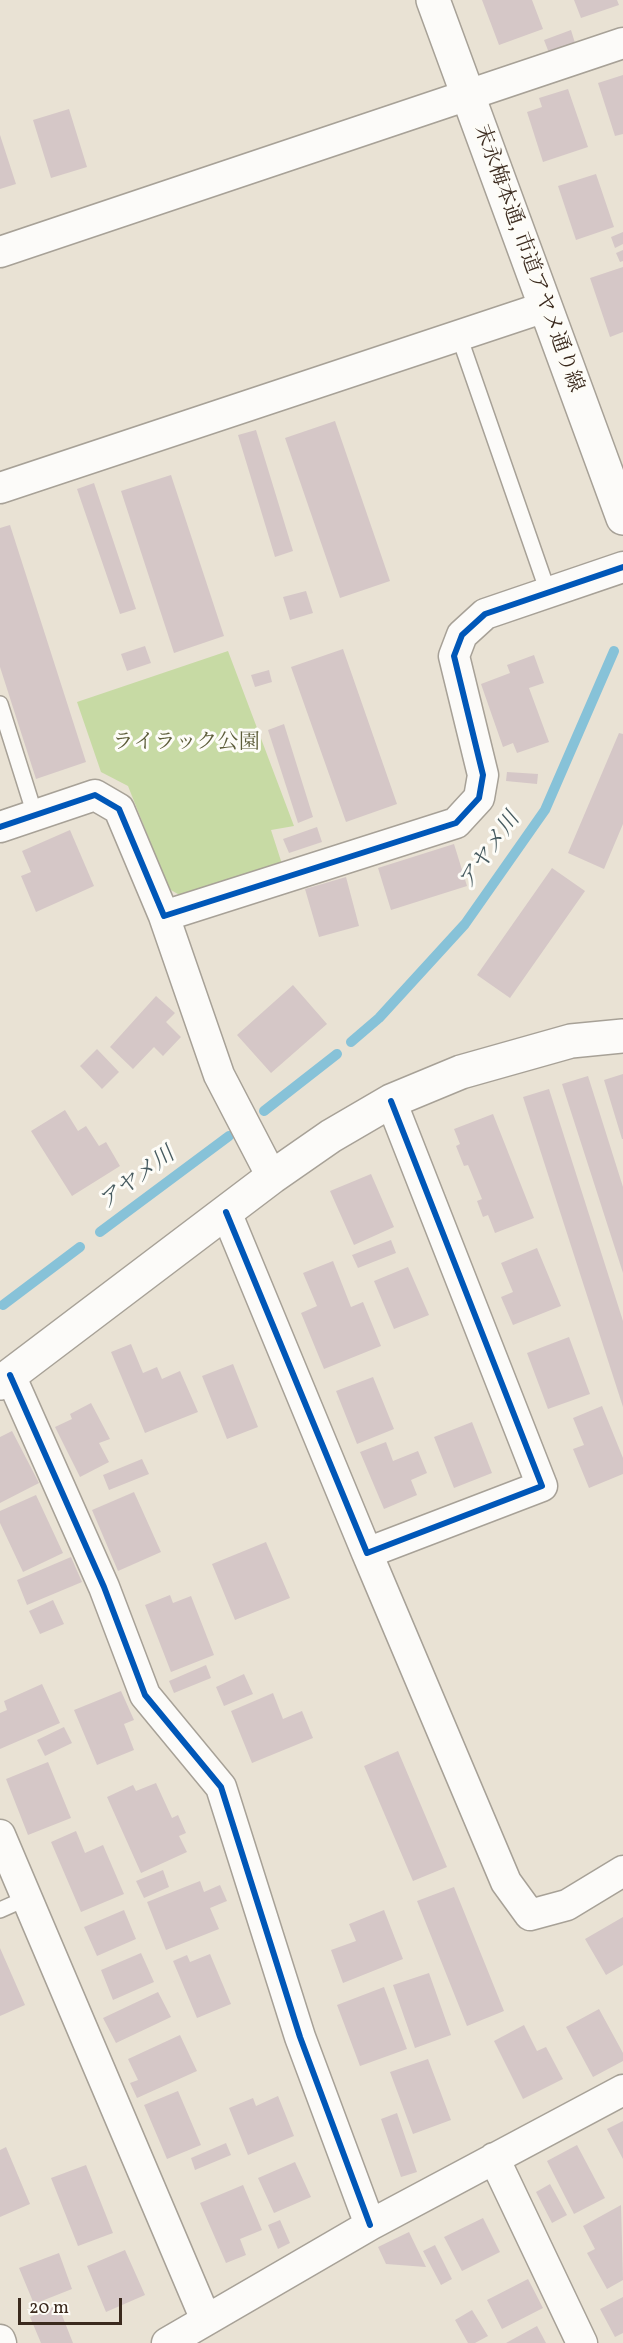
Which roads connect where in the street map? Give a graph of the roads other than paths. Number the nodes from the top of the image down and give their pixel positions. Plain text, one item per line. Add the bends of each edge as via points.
1 (433, 0) edge
2 (623, 43) edge
3 (467, 94) junction
4 (0, 252) edge
5 (545, 307) junction
6 (459, 336) junction
7 (0, 488) edge
8 (623, 518) edge
9 (623, 567) edge
10 (548, 592) junction
11 (0, 704) edge
12 (35, 815) junction
13 (0, 827) edge
14 (164, 916) junction
15 (623, 1036) edge
16 (391, 1101) junction
17 (272, 1177) junction
18 (226, 1212) junction
19 (5, 1379) edge
20 (368, 1553) junction
21 (0, 1835) edge
22 (623, 1871) edge
23 (27, 1898) junction
24 (0, 1910) edge
25 (623, 2090) edge
26 (494, 2158) junction
27 (370, 2225) junction
28 (206, 2320) junction
29 (167, 2343) edge
30 (582, 2343) edge

1 - 3 street, 末永梅本通, 市道アヤメ通り線
2 - 3 street
3 - 4 street
3 - 5 street, 末永梅本通, 市道アヤメ通り線
5 - 6 street
5 - 8 street, 末永梅本通, 市道アヤメ通り線
6 - 7 street
6 - 10 lane
9 - 10 street
10 - 14 street via 485,614 462,635 454,656 483,775 479,798 456,823
11 - 12 lane
12 - 13 street
12 - 14 street via 95,795 119,809
14 - 17 street via 219,1075
15 - 16 street via 571,1041 460,1072
16 - 17 street
16 - 20 street via 542,1485
17 - 18 street
18 - 19 street
18 - 20 street
19 - 27 street via 104,1587 145,1695 220,1787 300,2037
20 - 22 street via 506,1882 530,1915 567,1905
21 - 23 street
23 - 24 lane
23 - 28 street
25 - 26 street
26 - 27 street
26 - 30 street
27 - 28 street
28 - 29 street

